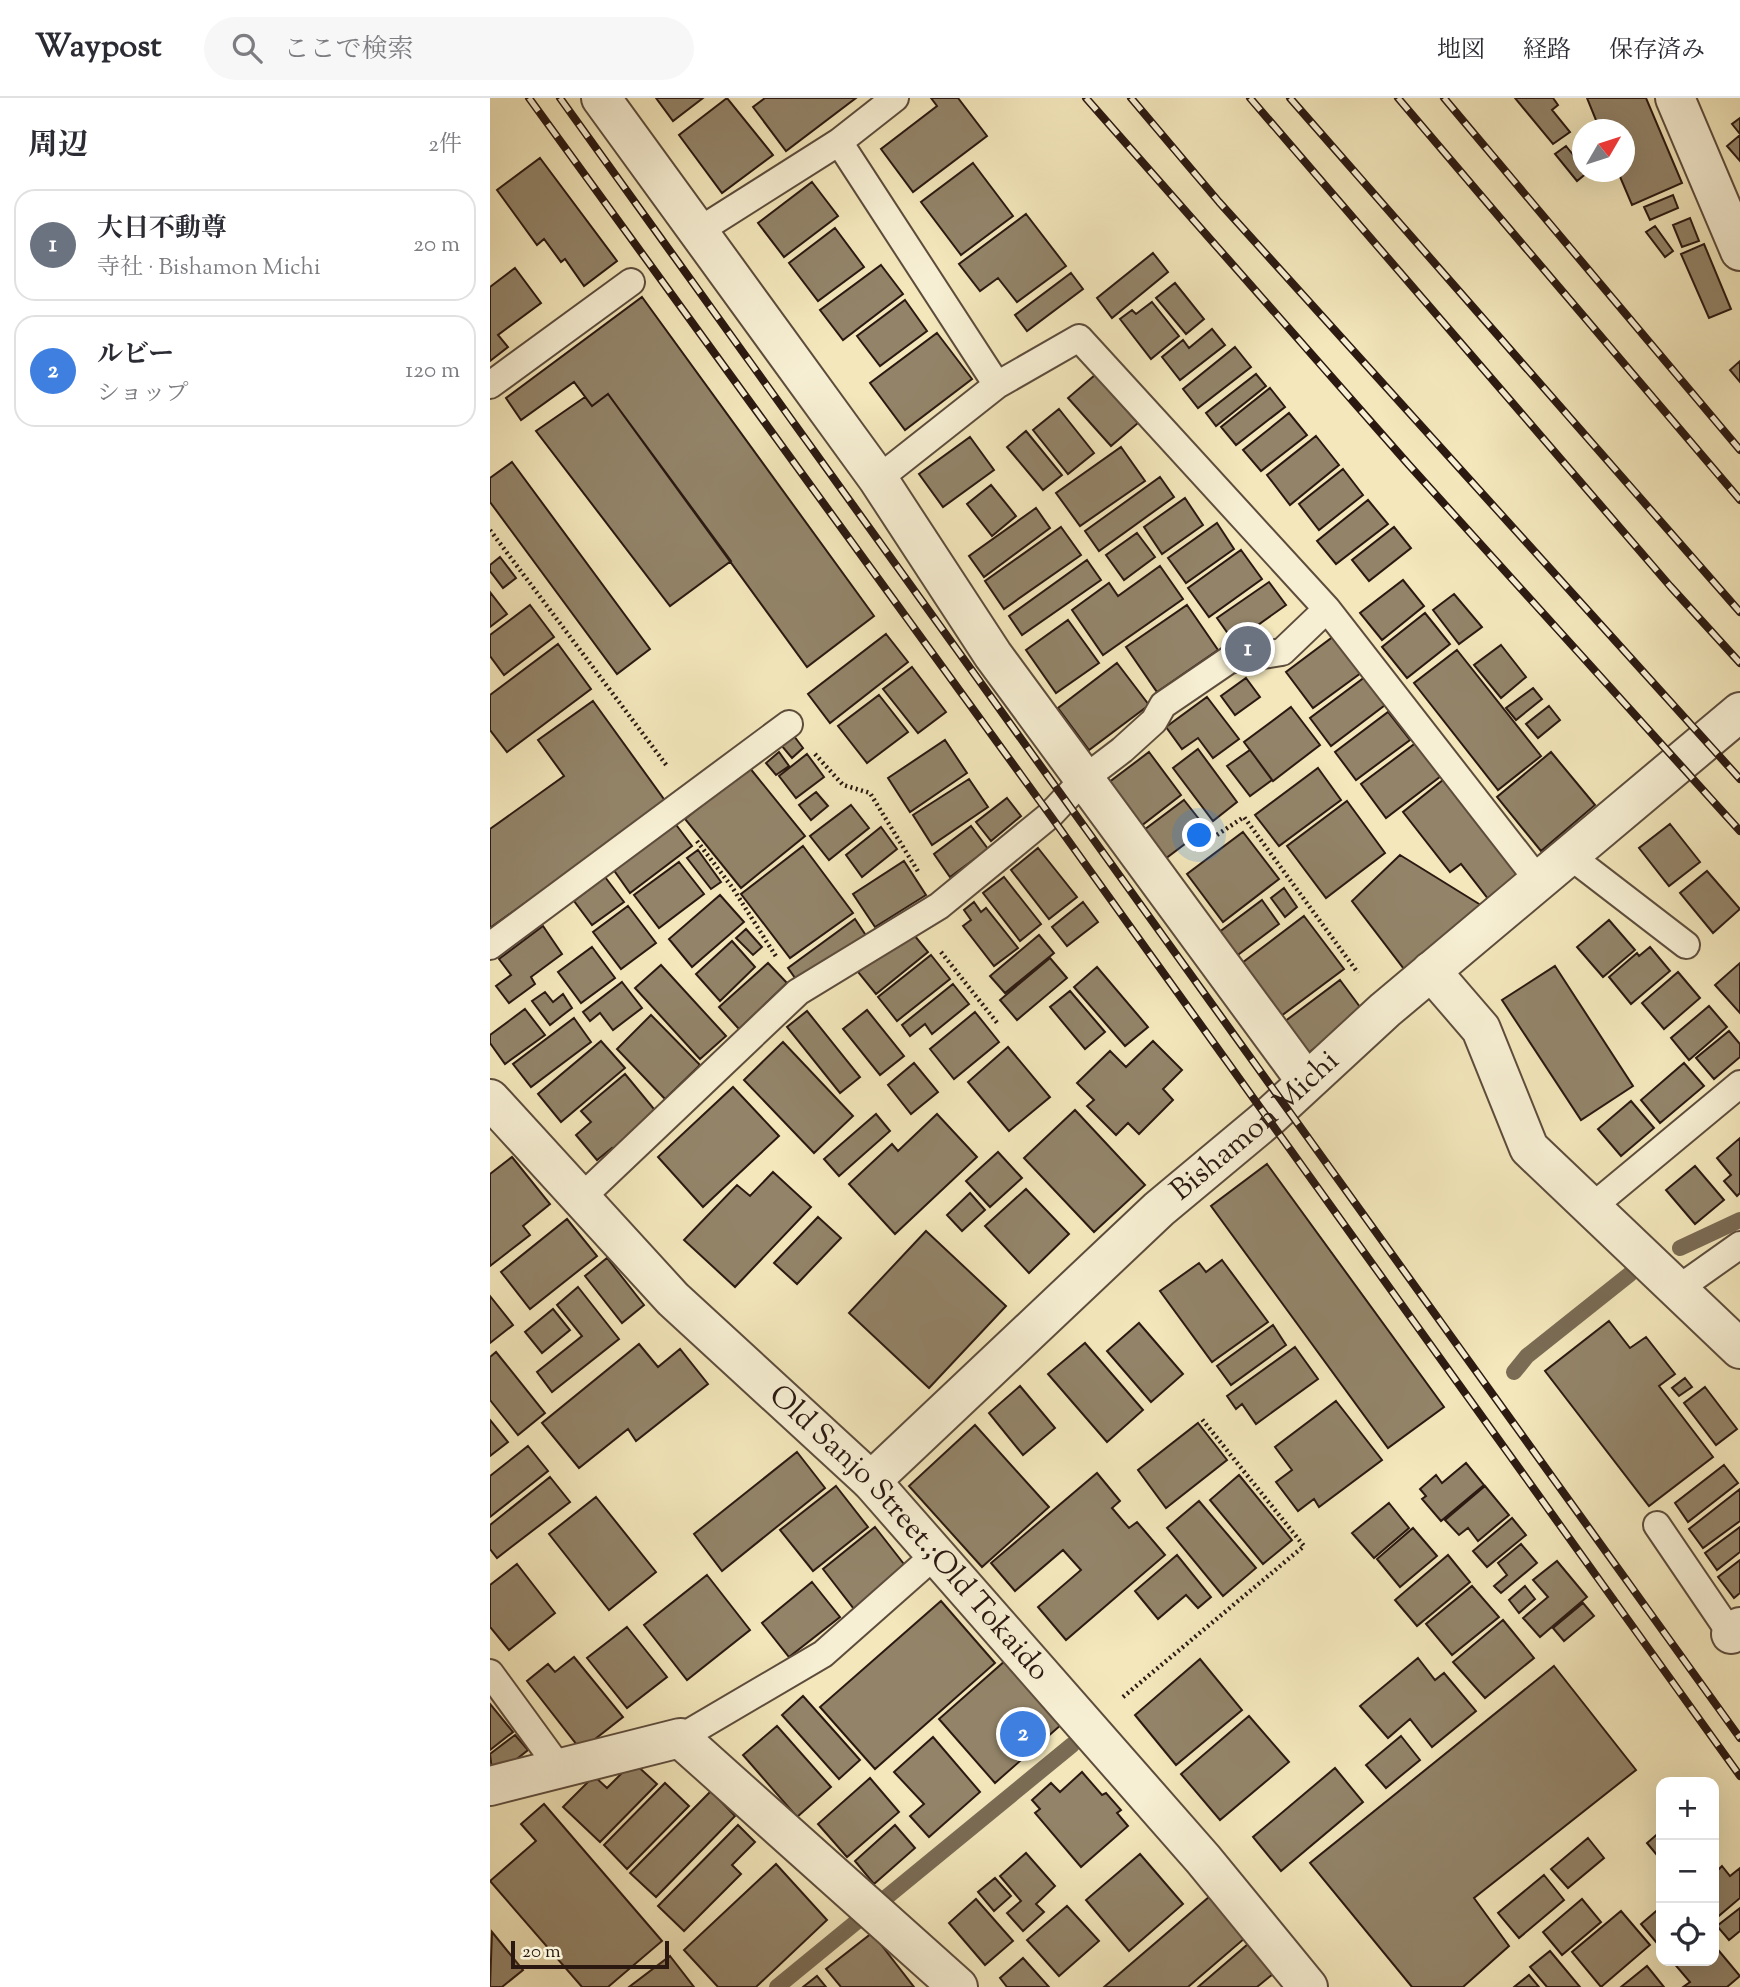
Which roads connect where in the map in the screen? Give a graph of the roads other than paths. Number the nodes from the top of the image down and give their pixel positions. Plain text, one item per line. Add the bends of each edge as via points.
1 (601, 98) edge
2 (895, 98) edge
3 (1675, 98) edge
4 (839, 142) junction
5 (697, 232) junction
6 (1740, 251) edge
7 (631, 282) dead end
8 (490, 385) edge
9 (997, 385) junction
10 (878, 479) junction
11 (1327, 609) junction
12 (1740, 712) edge
13 (789, 724) road end
14 (1084, 779) junction
15 (1569, 855) junction
16 (1538, 880) junction
17 (1686, 945) dead end
18 (490, 946) edge
19 (1431, 971) junction
20 (1306, 1081) junction
21 (1740, 1084) edge
22 (490, 1099) edge
23 (580, 1198) junction
24 (1592, 1207) junction
25 (1740, 1245) edge
26 (1678, 1289) junction
27 (1740, 1349) edge
28 (871, 1481) junction
29 (1657, 1525) dead end
30 (935, 1555) junction
31 (1735, 1630) edge
32 (490, 1672) edge
33 (680, 1738) junction
34 (560, 1769) junction
35 (490, 1786) edge
36 (958, 1987) edge
37 (1308, 1987) edge

1 - 5 street
2 - 4 lane
3 - 6 street
4 - 5 lane
4 - 9 lane
5 - 10 street
7 - 8 lane
9 - 10 lane
9 - 11 lane via 1079,338
10 - 14 street via 993,655
11 - 14 lane via 1282,652 1229,660 1163,705 1154,721
11 - 16 lane
12 - 15 street, Bishamon Michi
13 - 18 lane
14 - 20 street
14 - 23 lane via 1050,815 939,906 798,992
15 - 16 street, Bishamon Michi
15 - 17 lane
16 - 19 street, Bishamon Michi
19 - 20 street, Bishamon Michi
19 - 24 street via 1481,1029 1530,1148
20 - 28 street, Bishamon Michi via 1159,1209
21 - 24 lane
22 - 23 street, Old Sanjo Street.;Old Tokaido
23 - 28 street, Old Sanjo Street.;Old Tokaido via 673,1299
24 - 26 street
25 - 26 lane
26 - 27 street
28 - 30 street, Old Sanjo Street.;Old Tokaido
29 - 31 lane
30 - 33 lane via 823,1654
30 - 37 street, Old Sanjo Street.;Old Tokaido via 1203,1859
32 - 34 lane
33 - 34 street
33 - 36 street
34 - 35 street

